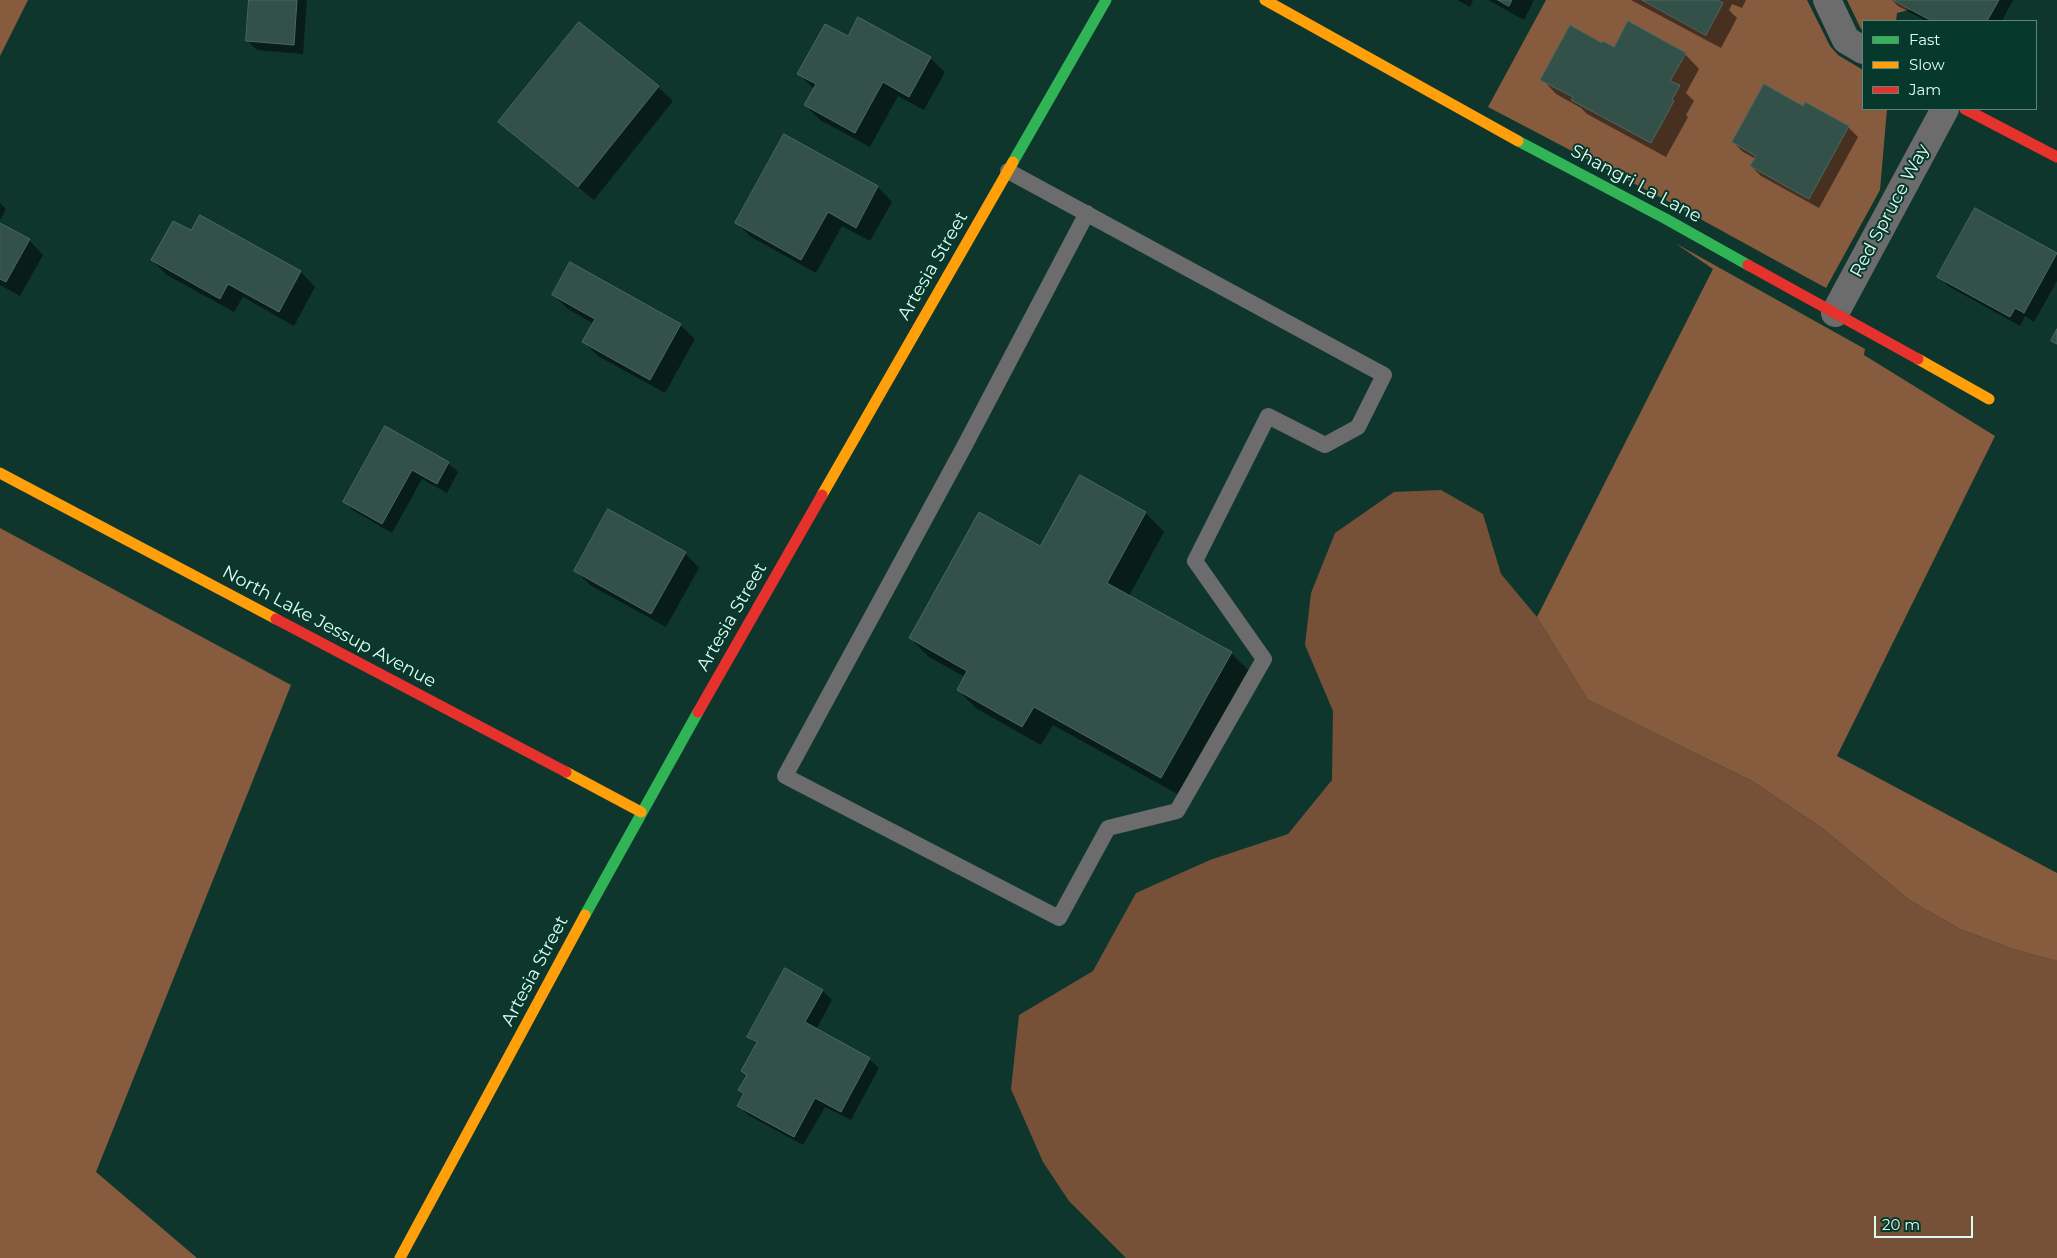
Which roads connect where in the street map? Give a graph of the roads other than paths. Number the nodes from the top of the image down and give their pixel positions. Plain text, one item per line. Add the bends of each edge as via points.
1 (1106, 0) edge
2 (1265, 0) edge
3 (1827, 0) edge
4 (1862, 49) edge
5 (1944, 110) edge
6 (1967, 110) edge
7 (2057, 157) edge
8 (1008, 171) junction
9 (1087, 213) junction
10 (1835, 313) junction
11 (1989, 399) dead end
12 (0, 473) edge
13 (641, 812) junction
14 (400, 1258) edge

1 - 8 street, Artesia Street
2 - 10 street, Shangri La Lane via 1480,122 1666,219
3 - 4 street via 1846,40
5 - 10 street, Red Spruce Way
6 - 7 street
8 - 9 lane
8 - 13 street, Artesia Street
9 - 9 lane via 1384,375 1358,427 1325,444 1268,416 1195,561 1264,659 1177,811 1108,828 1059,918 784,776 966,445
10 - 11 street, Shangri La Lane
12 - 13 street, North Lake Jessup Avenue
13 - 14 street, Artesia Street

